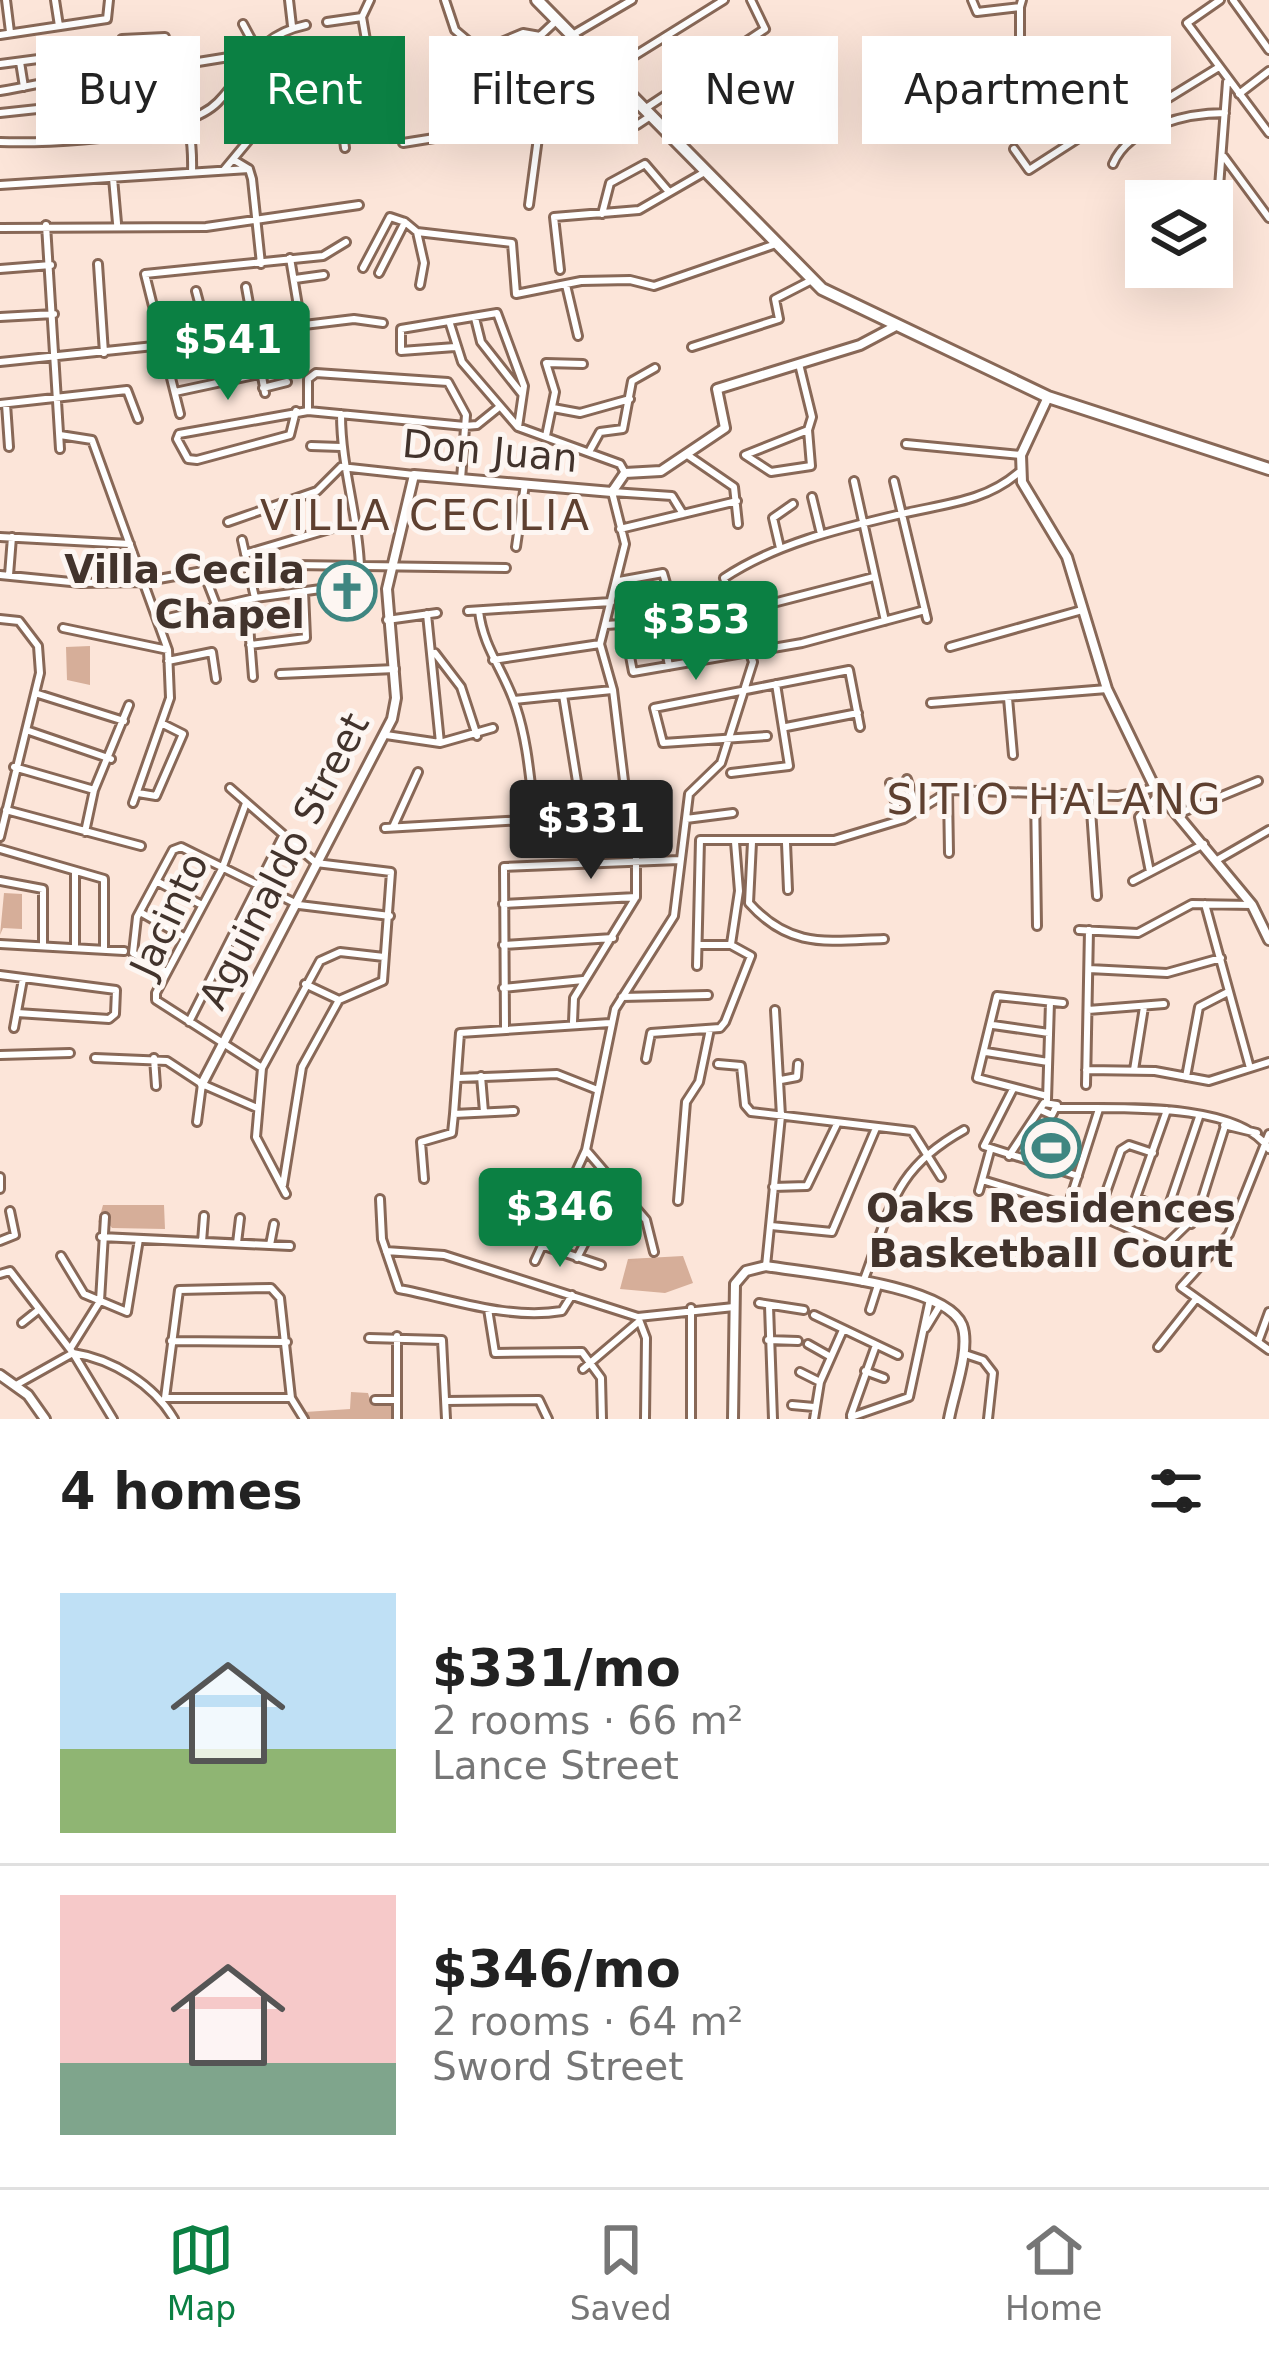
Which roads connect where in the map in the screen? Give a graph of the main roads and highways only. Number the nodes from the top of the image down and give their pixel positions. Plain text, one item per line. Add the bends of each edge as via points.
1 (537, 0) edge
2 (1269, 469) edge

1 - 2 main road via 810,281 1048,397

